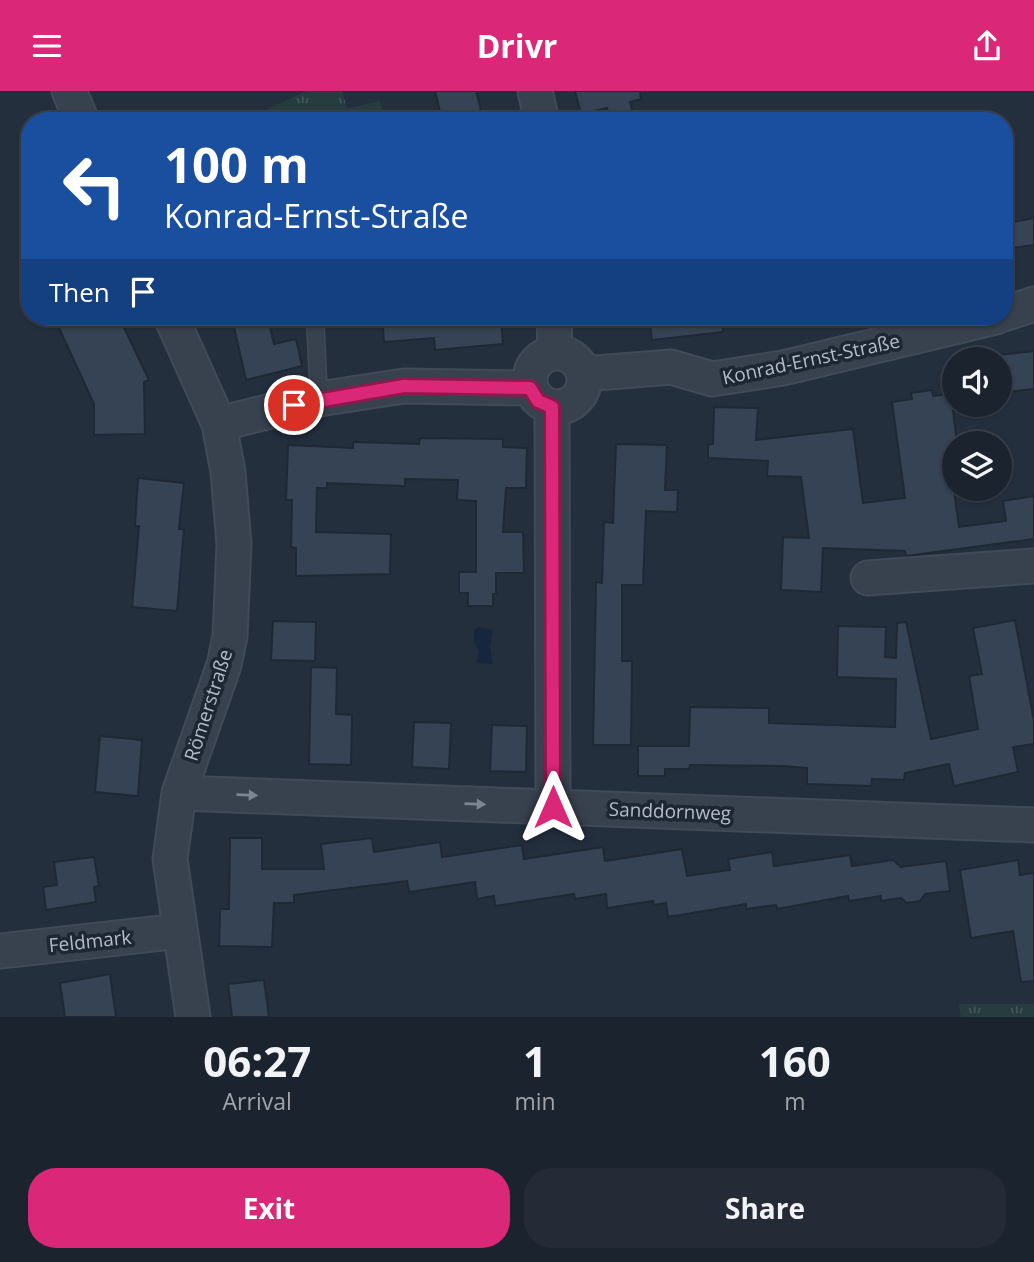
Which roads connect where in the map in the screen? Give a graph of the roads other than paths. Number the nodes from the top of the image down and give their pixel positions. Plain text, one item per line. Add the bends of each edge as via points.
1 (69, 91) edge
2 (535, 91) edge
3 (78, 112) edge
4 (540, 112) edge
5 (1034, 304) edge
6 (1013, 311) edge
7 (175, 326) edge
8 (315, 326) edge
9 (555, 326) edge
10 (958, 326) edge
11 (554, 353) junction
12 (584, 374) junction
13 (541, 398) junction
14 (318, 399) junction
15 (219, 424) junction
16 (1034, 566) edge
17 (868, 578) dead end
18 (179, 793) junction
19 (553, 807) junction
20 (1034, 825) edge
21 (180, 931) junction
22 (0, 951) edge
23 (193, 1017) edge

1 - 3 street
2 - 4 street
5 - 6 street
7 - 15 street, Römerstraße
8 - 14 lane
9 - 11 street
10 - 12 street, Konrad-Ernst-Straße via 783,368 712,379 671,367
11 - 12 street via 576,360
11 - 13 street via 537,362 530,379
12 - 13 street via 576,400 561,408
13 - 14 street via 404,386
13 - 19 street
14 - 15 street
15 - 18 street, Römerstraße via 234,544 230,636
16 - 17 street
18 -> 19 street, Sanddornweg
18 - 21 street, Römerstraße via 170,859
19 - 20 street, Sanddornweg
21 - 22 street, Feldmark
21 - 23 street, Römerstraße

